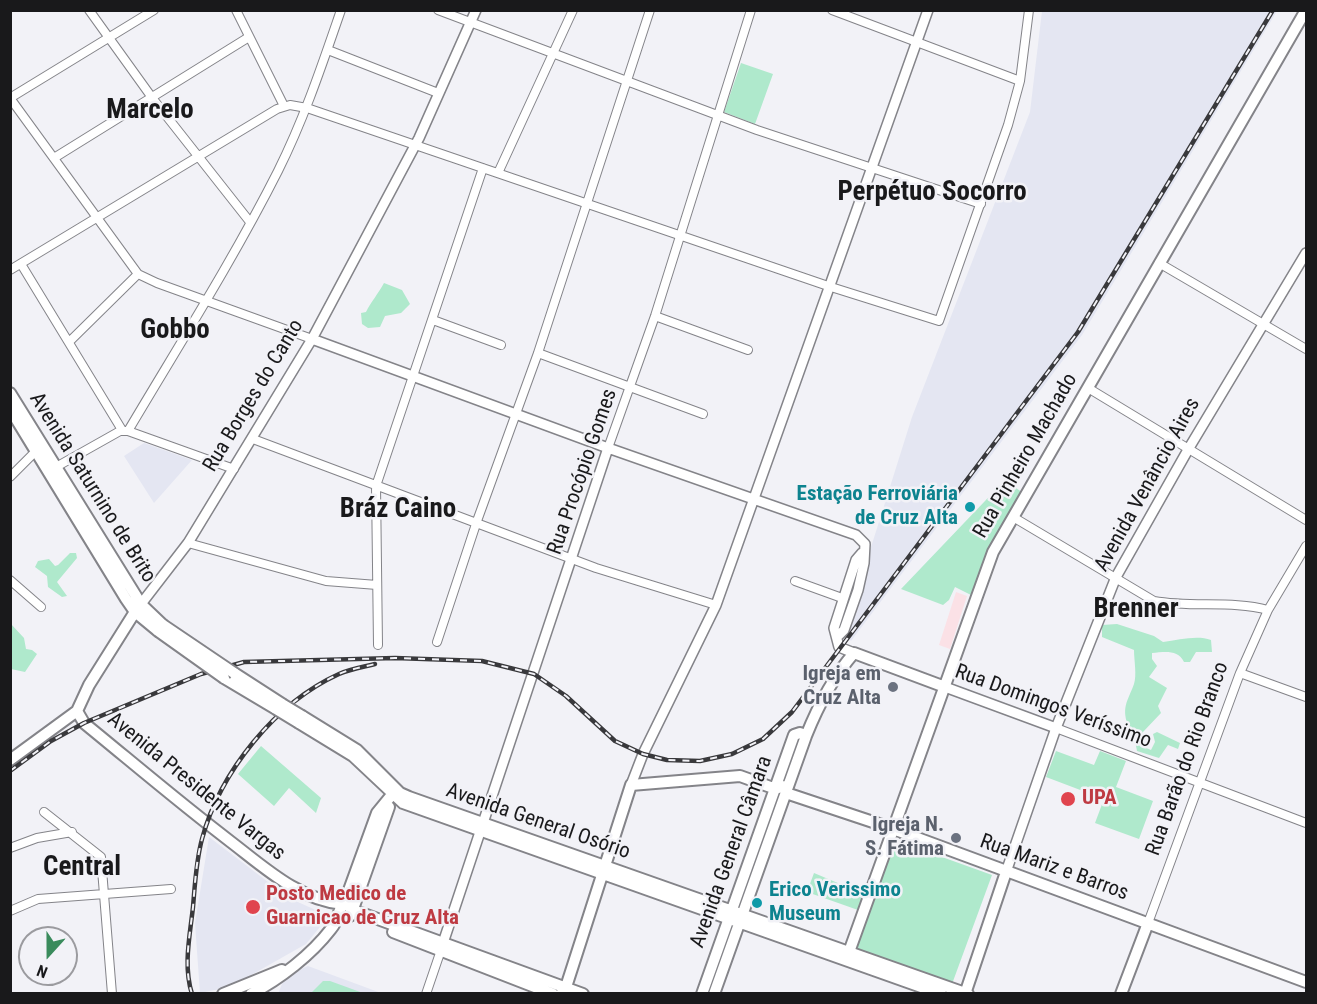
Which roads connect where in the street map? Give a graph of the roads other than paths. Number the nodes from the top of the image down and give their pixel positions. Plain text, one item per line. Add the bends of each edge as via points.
1 (89, 10) edge
2 (153, 10) edge
3 (236, 10) edge
4 (341, 10) edge
5 (438, 10) edge
6 (476, 10) edge
7 (573, 10) edge
8 (650, 10) edge
9 (751, 10) edge
10 (832, 10) edge
11 (928, 10) edge
12 (1029, 10) edge
13 (1306, 10) edge
14 (470, 24) junction
15 (249, 37) junction
16 (108, 38) junction
17 (917, 42) junction
18 (328, 50) junction
19 (553, 54) junction
20 (626, 81) junction
21 (1020, 81) junction
22 (438, 93) junction
23 (10, 99) edge
24 (153, 99) junction
25 (284, 106) junction
26 (307, 108) junction
27 (716, 115) junction
28 (415, 146) junction
29 (199, 157) junction
30 (54, 158) junction
31 (483, 168) junction
32 (872, 169) junction
33 (498, 173) junction
34 (585, 204) junction
35 (981, 204) junction
36 (98, 220) junction
37 (250, 222) junction
38 (679, 234) junction
39 (1306, 253) edge
40 (1159, 263) junction
41 (21, 264) junction
42 (10, 270) edge
43 (138, 274) junction
44 (831, 287) junction
45 (206, 300) junction
46 (655, 316) junction
47 (433, 320) junction
48 (1263, 323) junction
49 (312, 339) junction
50 (69, 342) junction
51 (501, 345) dead end
52 (1306, 349) edge
53 (748, 350) dead end
54 (538, 353) junction
55 (414, 377) junction
56 (630, 387) junction
57 (1088, 388) junction
58 (10, 393) edge
59 (11, 410) edge
60 (516, 414) junction
61 (703, 414) dead end
62 (125, 431) junction
63 (253, 439) junction
64 (609, 448) junction
65 (1189, 448) junction
66 (36, 451) junction
67 (56, 467) junction
68 (234, 470) junction
69 (10, 477) edge
70 (376, 486) junction
71 (755, 499) junction
72 (1013, 517) junction
73 (1306, 520) edge
74 (477, 521) junction
75 (188, 543) junction
76 (1306, 546) edge
77 (863, 549) junction
78 (573, 558) junction
79 (1116, 577) junction
80 (10, 580) edge
81 (795, 581) dead end
82 (377, 585) junction
83 (842, 598) junction
84 (716, 604) junction
85 (40, 608) dead end
86 (138, 608) junction
87 (1268, 610) junction
88 (837, 638) junction
89 (437, 642) dead end
90 (378, 645) dead end
91 (854, 653) junction
92 (1240, 673) junction
93 (945, 687) junction
94 (1306, 697) edge
95 (77, 711) junction
96 (1056, 728) junction
97 (10, 760) edge
98 (1200, 782) junction
99 (631, 785) junction
100 (781, 791) junction
101 (396, 793) junction
102 (44, 812) dead end
103 (1306, 823) edge
104 (483, 828) junction
105 (892, 829) junction
106 (72, 832) junction
107 (10, 848) edge
108 (602, 870) junction
109 (1006, 872) junction
110 (171, 889) dead end
111 (104, 893) junction
112 (10, 910) edge
113 (346, 911) junction
114 (736, 916) junction
115 (1148, 923) junction
116 (442, 946) junction
117 (849, 952) junction
118 (290, 967) junction
119 (1306, 982) edge
120 (565, 991) edge
121 (964, 992) edge
122 (112, 993) edge
123 (223, 993) edge
124 (251, 993) edge
125 (426, 993) edge
126 (553, 993) edge
127 (584, 993) edge
128 (702, 993) edge
129 (714, 993) edge
130 (941, 993) edge
131 (1121, 993) edge

1 - 16 street
2 - 16 street
3 - 15 street
4 - 18 street
5 - 14 street
6 - 14 street, Rua Borges do Canto
7 - 19 street
8 - 20 street
9 - 27 street, Rua Procópio Gomes
10 - 17 street
11 - 17 street
12 - 21 street
13 - 40 main road, Rua Pinheiro Machado
14 - 19 street
14 - 22 street, Rua Borges do Canto
15 - 24 street
15 - 25 street
16 - 23 street
16 - 24 street
17 - 21 street
17 - 32 street
18 - 22 street
18 - 26 street
19 - 20 street
19 - 33 street
20 - 27 street
20 - 34 street
21 - 35 street
22 - 28 street, Rua Borges do Canto
23 - 30 street
24 - 29 street
24 - 30 street
25 - 26 street
25 - 29 street
26 - 28 street
26 - 37 street
27 - 32 street
27 - 38 street, Rua Procópio Gomes
28 - 31 street
28 - 49 street, Rua Borges do Canto
29 - 36 street
29 - 37 street
30 - 36 street
31 - 33 street
31 - 47 street
32 - 35 street
32 - 44 street
33 - 34 street
34 - 38 street
34 - 54 street
35 - 44 street via 939,321
36 - 41 street
36 - 43 street
37 - 45 street
38 - 44 street
38 - 46 street, Rua Procópio Gomes
39 - 48 street, Avenida Venâncio Aires
40 - 48 street
40 - 57 main road, Rua Pinheiro Machado
41 - 42 street
41 - 50 street
43 - 45 street
43 - 50 street
44 - 71 street
45 - 49 street
45 - 62 street
46 - 53 street
46 - 56 street, Rua Procópio Gomes
47 - 51 street
47 - 55 street
48 - 52 street
48 - 65 street, Avenida Venâncio Aires
49 - 55 street
49 - 63 street, Rua Borges do Canto
50 - 62 street
54 - 56 street
54 - 60 street
55 - 60 street
55 - 70 street
56 - 61 street
56 - 64 street, Rua Procópio Gomes
57 - 65 street
57 - 72 main road, Rua Pinheiro Machado
58 - 67 main road, Avenida Saturnino de Brito
59 - 66 main road, Avenida Saturnino de Brito
60 - 64 street
60 - 74 street
62 - 67 street
62 - 68 street
63 - 68 street, Rua Borges do Canto
63 - 70 street
64 - 71 street
64 - 78 street, Rua Procópio Gomes
65 - 73 street
65 - 79 street, Avenida Venâncio Aires
66 - 69 street
66 - 86 main road, Avenida Saturnino de Brito
67 - 86 main road, Avenida Saturnino de Brito
68 - 75 street, Rua Borges do Canto
70 - 74 street
70 - 82 street
71 - 77 street via 856,535
71 - 84 street
72 - 79 street
72 - 93 main road, Rua Pinheiro Machado via 989,562
74 - 78 street
74 - 89 street
75 - 82 street via 326,581
75 - 86 street, Rua Borges do Canto
76 - 87 street, Rua Barão do Rio Branco
77 - 83 street
77 - 88 street via 858,590 844,630
78 - 84 street
78 - 104 street, Rua Procópio Gomes
79 - 87 street via 1154,601
79 - 96 street, Avenida Venâncio Aires
80 - 85 street
81 - 83 street
82 - 90 street
83 - 88 street via 834,628
84 - 99 street
86 - 95 main road, Rua Borges do Canto
86 - 101 main road, Avenida General Osório, bridge via 229,676 330,738
87 - 92 street, Rua Barão do Rio Branco
88 - 91 street via 839,647
91 - 93 main road, Rua Domingos Veríssimo
91 - 100 main road, Avenida General Câmara via 817,707
92 - 94 street
92 - 98 street, Rua Barão do Rio Branco
93 - 96 street, Rua Domingos Veríssimo
93 - 105 main road, Rua Pinheiro Machado
95 - 97 main road, Rua Borges do Canto
95 - 113 main road, Avenida Presidente Vargas via 84,723 285,882
96 - 98 street, Rua Domingos Veríssimo
96 - 109 street, Avenida Venâncio Aires
98 - 103 street, Rua Domingos Veríssimo
98 - 115 street, Rua Barão do Rio Branco
99 - 100 main road, Rua Mariz e Barros via 740,776
99 - 108 main road
100 - 105 main road, Rua Mariz e Barros
100 - 114 main road, Avenida General Câmara
101 - 104 main road, Avenida General Osório
101 - 113 main road via 382,811
102 - 106 street
104 - 108 main road, Avenida General Osório
104 - 116 street, Rua Procópio Gomes
105 - 109 main road, Rua Mariz e Barros
105 - 117 main road, Rua Pinheiro Machado
106 - 107 street
106 - 111 street via 101,857
108 - 114 main road, Avenida General Osório
108 - 120 main road
109 - 115 main road, Rua Mariz e Barros
109 - 121 main road, Avenida Venâncio Aires
110 - 111 street
111 - 112 street via 38,899
111 - 122 street
113 - 116 main road, Avenida Presidente Vargas
113 - 118 main road via 314,949
114 - 117 main road, Avenida General Osório
114 - 128 main road, Avenida General Câmara
114 - 129 main road, Avenida General Câmara
114 - 130 main road, Avenida General Osório
115 - 119 main road, Rua Mariz e Barros
115 - 131 main road, Rua Barão do Rio Branco
116 - 120 main road, Avenida Presidente Vargas
116 - 125 street, Rua Procópio Gomes
116 - 126 main road, Avenida Presidente Vargas
117 - 121 main road, Avenida General Osório
118 - 123 main road
118 - 124 main road
120 - 127 main road, Avenida Presidente Vargas

